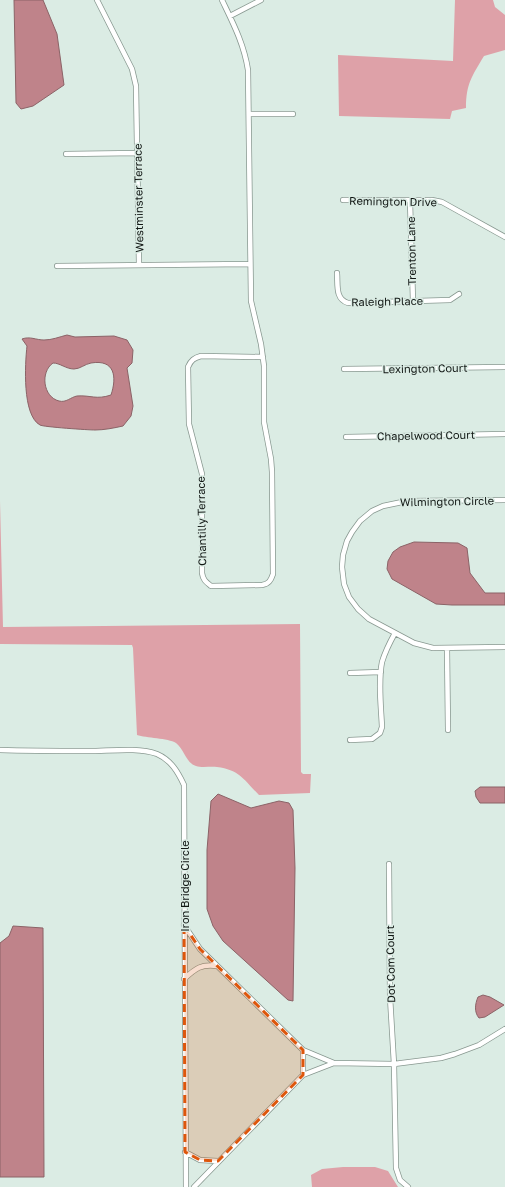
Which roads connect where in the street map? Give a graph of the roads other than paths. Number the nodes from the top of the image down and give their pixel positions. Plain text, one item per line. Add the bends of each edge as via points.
1 (97, 0) edge
2 (222, 0) edge
3 (261, 0) edge
4 (230, 16) junction
5 (249, 114) junction
6 (293, 114) dead end
7 (138, 153) junction
8 (66, 154) dead end
9 (343, 200) dead end
10 (410, 200) junction
11 (505, 237) edge
12 (250, 264) junction
13 (139, 265) junction
14 (57, 266) dead end
15 (337, 273) dead end
16 (459, 294) dead end
17 (413, 301) junction
18 (263, 356) junction
19 (505, 368) edge
20 (344, 369) dead end
21 (505, 434) edge
22 (346, 437) dead end
23 (505, 500) edge
24 (396, 633) junction
25 (505, 647) edge
26 (447, 648) junction
27 (380, 672) junction
28 (350, 673) dead end
29 (448, 730) dead end
30 (350, 740) dead end
31 (0, 750) edge
32 (389, 864) dead end
33 (184, 925) junction
34 (218, 966) junction
35 (184, 979) junction
36 (505, 1029) edge
37 (303, 1050) junction
38 (334, 1063) junction
39 (394, 1064) junction
40 (303, 1075) junction
41 (185, 1152) junction
42 (218, 1161) junction
43 (186, 1187) edge
44 (194, 1187) edge
45 (408, 1187) edge

1 - 7 street, Westminster Terrace via 134,74 138,99
2 - 4 street
3 - 4 street
4 - 5 street via 246,54
5 - 6 street
5 - 12 street
7 - 8 street
7 - 13 street, Westminster Terrace
9 - 10 street, Remington Drive
10 - 11 street, Remington Drive via 442,202
10 - 17 street, Trenton Lane
12 - 13 street, Westminster Terrace
12 - 18 street, Chantilly Terrace via 251,301
13 - 14 street
15 - 17 street, Raleigh Place via 338,294 348,303
16 - 17 street, Raleigh Place via 450,300
18 - 18 street, Chantilly Terrace via 264,422 272,472 273,574 270,581 262,585 211,586 205,582 202,574 202,474 189,424 188,367 191,361 201,356
19 - 20 street, Lexington Court
21 - 22 street, Chapelwood Court
23 - 24 street, Wilmington Circle via 407,501 383,506 360,521 352,532 343,554 344,584 358,609
24 - 26 street, Wilmington Circle via 423,646
24 - 27 street via 387,649
25 - 26 street, Wilmington Circle
26 - 29 street
27 - 28 street
27 - 30 street via 380,733 372,739
31 - 33 street, Iron Bridge Circle via 142,750 169,761 179,773 184,785
32 - 39 street, Dot Com Court via 390,997
33 - 34 street via 200,948
33 - 35 street, Iron Bridge Circle
34 - 35 street via 196,968
34 - 37 street
35 - 41 street, Iron Bridge Circle
36 - 39 street via 478,1045 455,1054
37 - 38 street
37 - 40 street
38 - 39 street
38 - 40 street
39 - 45 street, Dot Com Court via 396,1168 400,1180
40 - 42 street
41 - 42 street via 200,1160
41 - 43 street, Iron Bridge Circle
42 - 44 street

